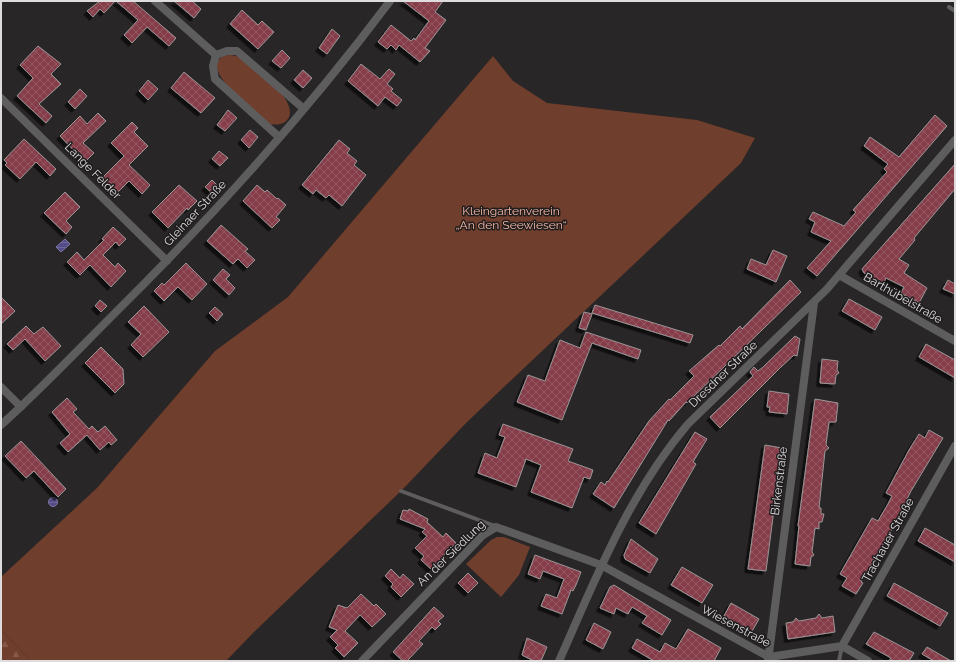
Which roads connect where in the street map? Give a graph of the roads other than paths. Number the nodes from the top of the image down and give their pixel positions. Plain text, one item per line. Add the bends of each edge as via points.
1 (155, 1) edge
2 (390, 1) edge
3 (949, 7) dead end
4 (955, 11) edge
5 (216, 55) junction
6 (1, 98) edge
7 (304, 109) junction
8 (279, 137) junction
9 (955, 140) edge
10 (167, 261) junction
11 (839, 275) junction
12 (814, 303) junction
13 (955, 341) edge
14 (1, 387) edge
15 (21, 407) junction
16 (1, 425) edge
17 (955, 446) edge
18 (401, 490) dead end
19 (496, 527) junction
20 (602, 565) junction
21 (842, 646) junction
22 (768, 659) edge
23 (362, 661) edge
24 (559, 661) edge
25 (839, 661) edge
26 (868, 661) edge

1 - 5 street
2 - 7 street, Gleinaer Straße via 346,60
3 - 4 lane
5 - 7 street via 226,51 237,51
5 - 8 street via 213,66 215,79
6 - 10 street, Lange Felder
7 - 8 street, Gleinaer Straße
8 - 10 street, Gleinaer Straße
9 - 11 street, Dresdner Straße
10 - 15 street, Gleinaer Straße
11 - 12 street, Dresdner Straße
11 - 13 street, Barthübelstraße
12 - 20 street, Dresdner Straße via 688,424 672,443 629,512
12 - 22 street, Birkenstraße
14 - 15 street
15 - 16 street, Gleinaer Straße
17 - 21 street, Trachauer Straße
18 - 19 lane
19 - 20 street, An der Siedlung
19 - 23 street, An der Siedlung via 479,540
20 - 22 street, Wiesenstraße
20 - 24 street, Dresdner Straße
21 - 22 street, Wiesenstraße
21 - 25 lane
21 - 26 street

